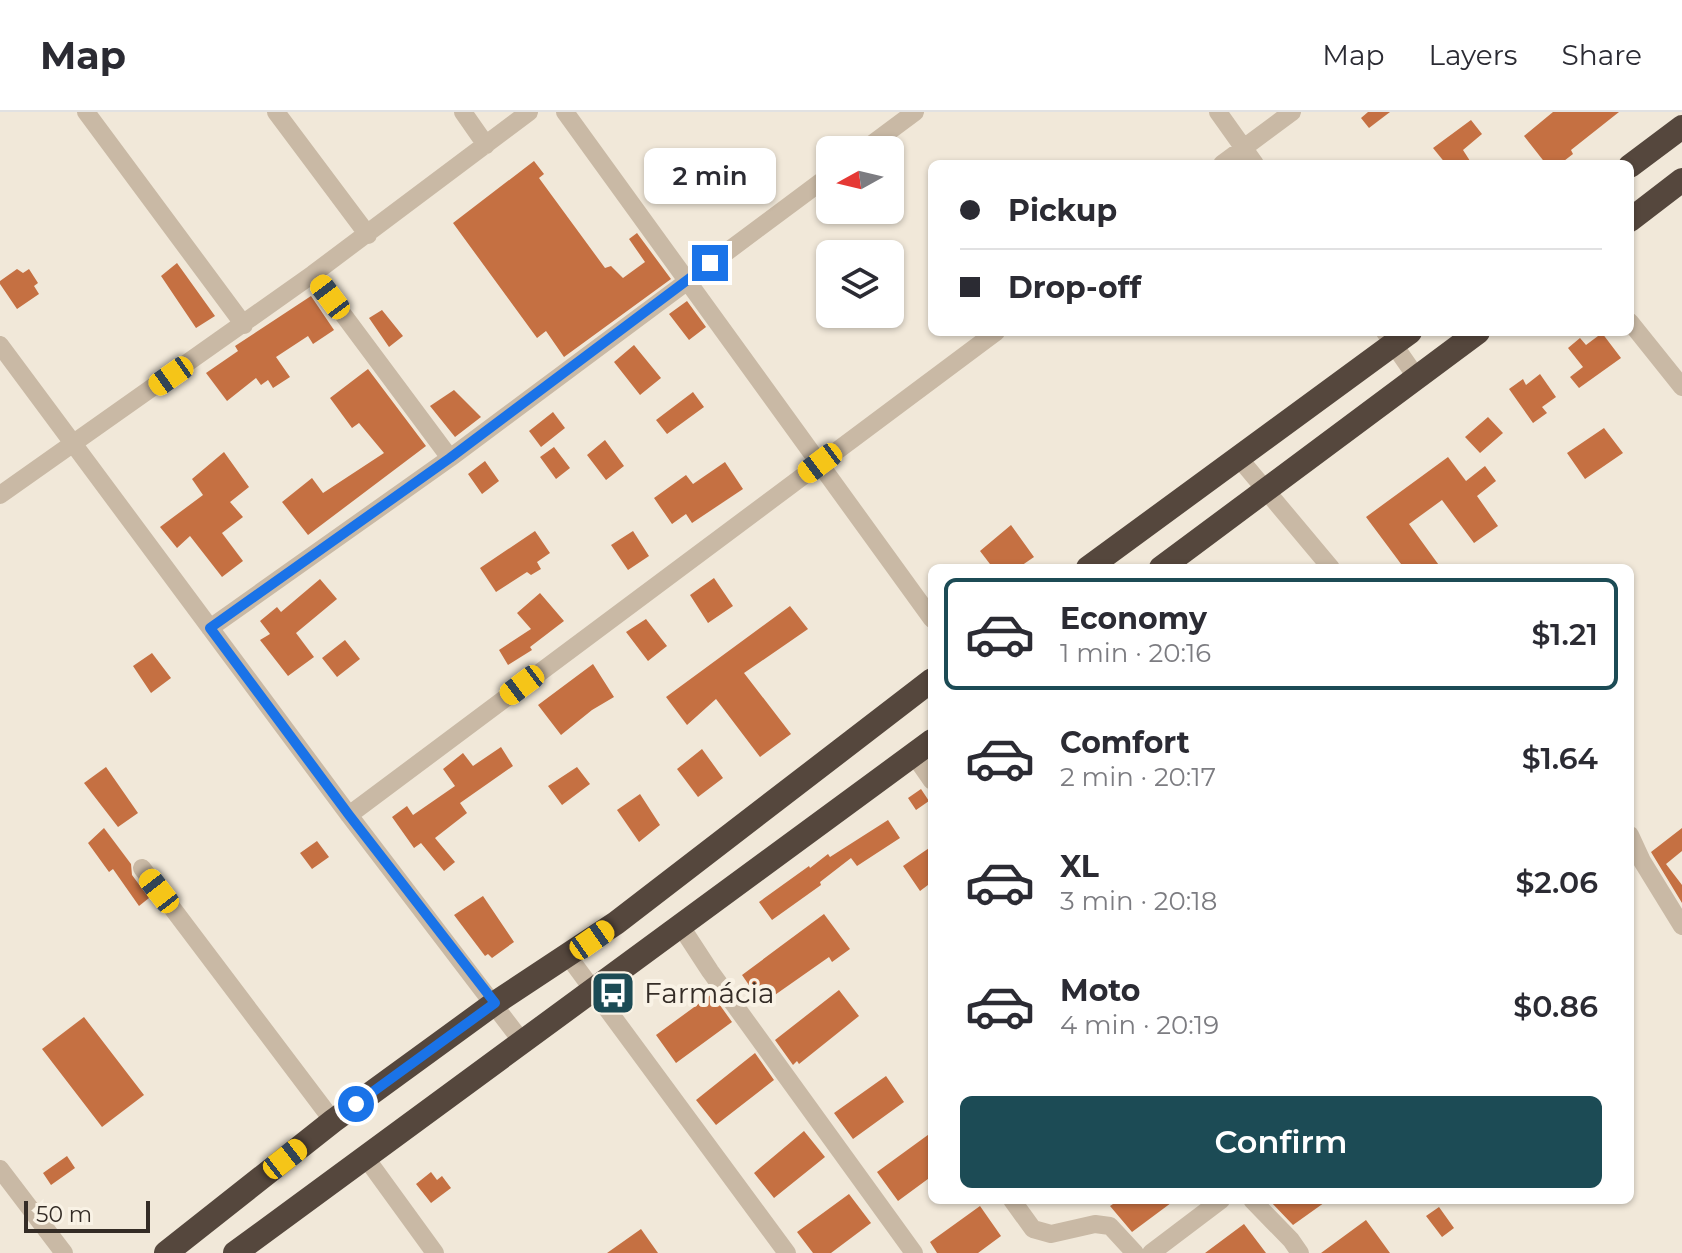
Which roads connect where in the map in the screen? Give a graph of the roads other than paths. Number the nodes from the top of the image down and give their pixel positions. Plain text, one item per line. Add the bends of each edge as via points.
1 (86, 112) edge
2 (276, 112) edge
3 (463, 112) edge
4 (529, 112) edge
5 (565, 112) edge
6 (915, 112) edge
7 (1218, 112) edge
8 (1292, 112) edge
9 (1682, 127) edge
10 (883, 136) edge
11 (486, 145) junction
12 (1243, 148) junction
13 (1227, 160) edge
14 (1252, 160) edge
15 (1634, 163) edge
16 (1682, 180) edge
17 (816, 185) edge
18 (1634, 217) edge
19 (368, 235) junction
20 (313, 274) junction
21 (687, 281) junction
22 (244, 325) junction
23 (1634, 327) edge
24 (991, 336) edge
25 (1397, 336) edge
26 (1473, 336) edge
27 (0, 345) edge
28 (1417, 378) junction
29 (1682, 387) edge
30 (73, 444) junction
31 (1238, 457) junction
32 (450, 458) junction
33 (820, 463) junction
34 (1267, 489) junction
35 (0, 495) edge
36 (1093, 564) edge
37 (1166, 564) edge
38 (1328, 564) edge
39 (928, 613) edge
40 (210, 628) junction
41 (928, 683) edge
42 (923, 748) edge
43 (349, 815) junction
44 (1634, 844) edge
45 (142, 868) dead end
46 (680, 925) junction
47 (1682, 926) edge
48 (568, 956) junction
49 (592, 990) junction
50 (495, 1003) junction
51 (523, 1043) junction
52 (333, 1121) junction
53 (366, 1158) junction
54 (0, 1169) edge
55 (1015, 1204) edge
56 (1216, 1204) edge
57 (1256, 1204) edge
58 (64, 1253) edge
59 (166, 1253) edge
60 (235, 1253) edge
61 (435, 1253) edge
62 (787, 1253) edge
63 (914, 1253) edge
64 (1135, 1253) edge
65 (1151, 1253) edge
66 (1300, 1253) edge

1 - 22 street
2 - 19 street
3 - 11 street
4 - 11 street
5 - 21 street
6 - 10 street
7 - 12 street
8 - 12 street
9 - 15 highway
11 - 19 street
12 - 13 street
12 - 14 street
16 - 18 highway
17 - 21 street
19 - 20 street
20 - 22 street
20 - 32 street
21 - 32 street
21 - 33 street
22 - 30 street
23 - 29 street
24 - 33 street
25 - 28 street
25 - 31 highway
26 - 28 highway
27 - 30 street
28 - 34 highway
30 - 35 street
30 - 40 street
31 - 34 street
31 - 36 highway
32 - 40 street
33 - 39 street
33 - 43 street
34 - 37 highway
34 - 38 street
40 - 43 street
41 - 48 highway
42 - 46 highway
43 - 50 street
44 - 47 street
45 - 52 street
46 - 49 highway
46 - 63 street
48 - 49 street
48 - 50 highway
49 - 51 highway
49 - 62 street
50 - 51 street
50 - 52 highway
51 - 53 highway
52 - 59 highway
53 - 60 highway
53 - 61 street
54 - 58 street
55 - 64 street via 1033,1229 1051,1234 1110,1226
56 - 65 street
57 - 66 street

